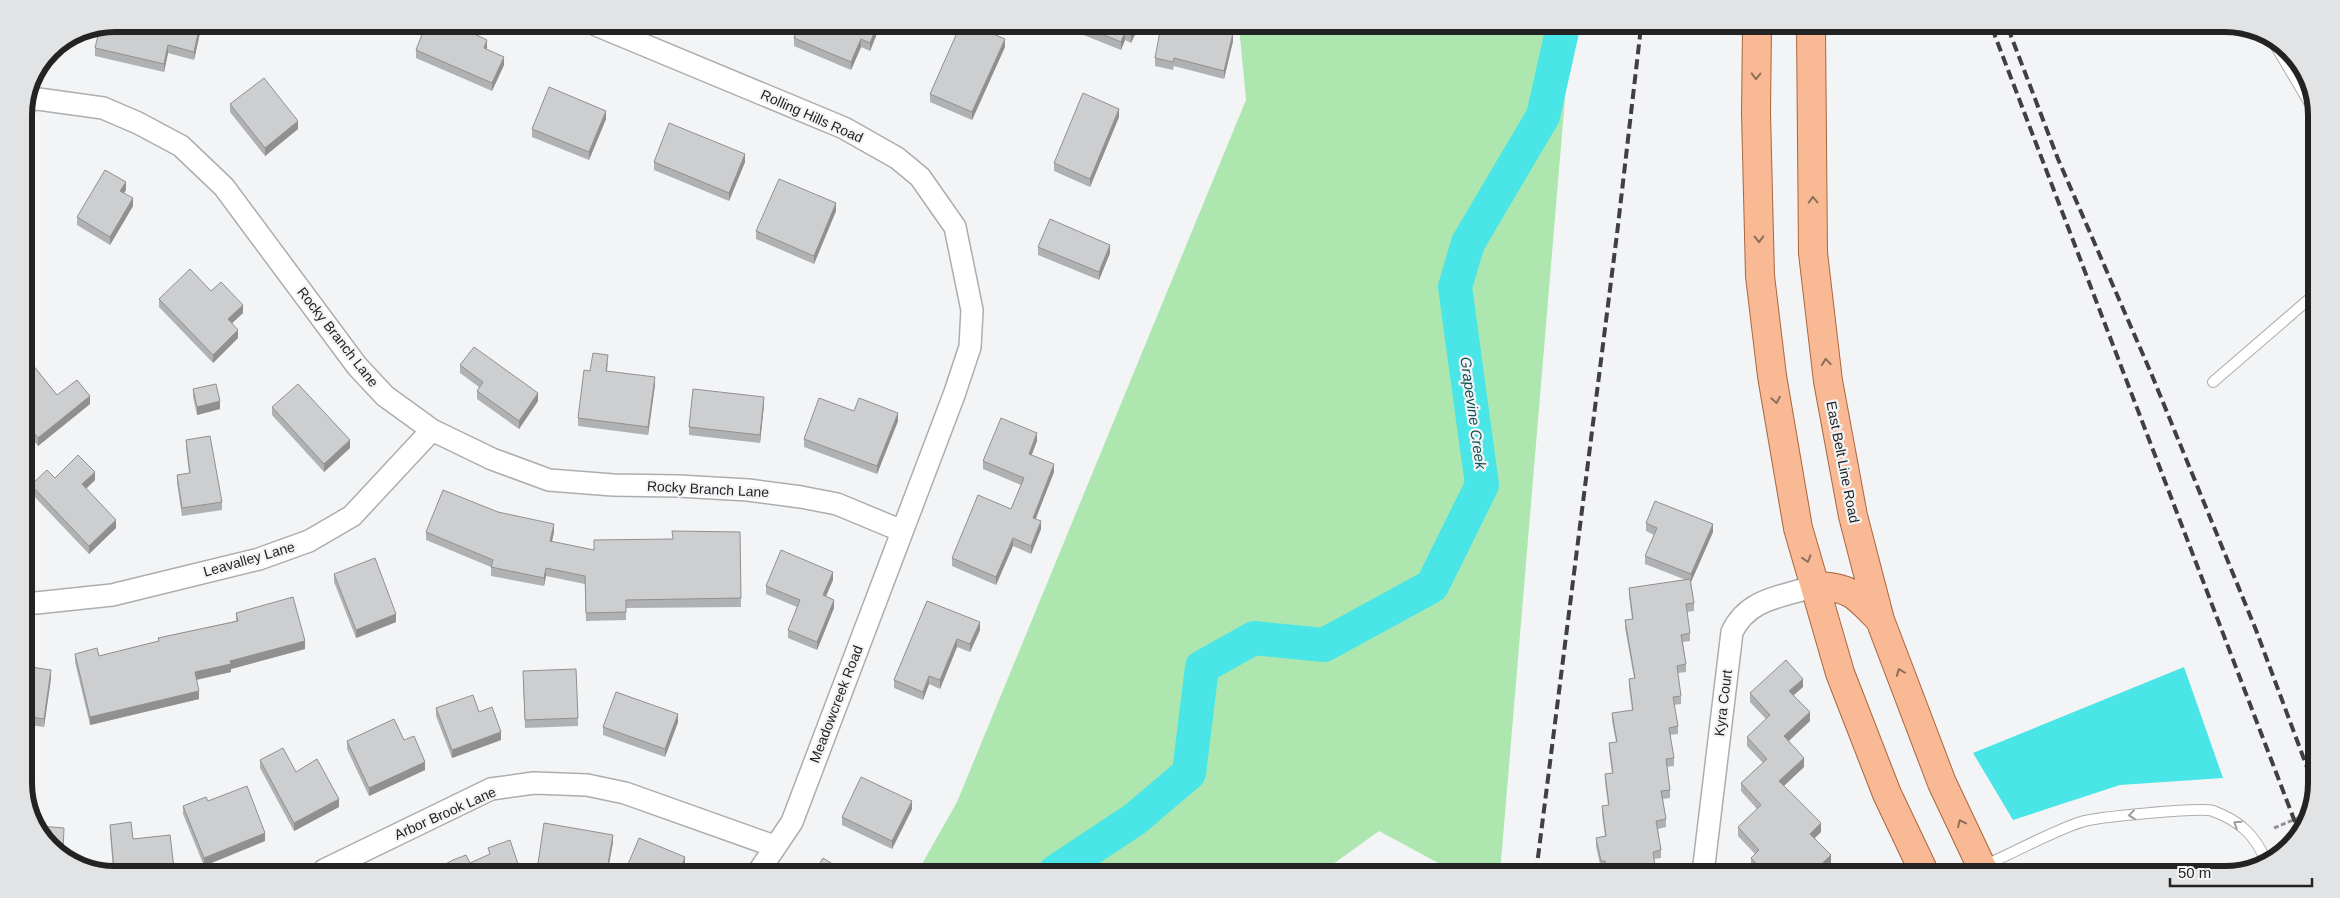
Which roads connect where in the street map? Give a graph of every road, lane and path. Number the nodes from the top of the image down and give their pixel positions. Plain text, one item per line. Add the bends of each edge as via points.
1 (613, 32) edge
2 (1757, 32) edge
3 (1811, 32) edge
4 (2282, 56) edge
5 (2305, 96) edge
6 (34, 99) edge
7 (2307, 301) edge
8 (2213, 382) dead end
9 (432, 430) junction
10 (902, 531) junction
11 (1815, 586) junction
12 (33, 603) edge
13 (1880, 620) junction
14 (2299, 818) edge
15 (2274, 828) dead end
16 (774, 846) junction
17 (2263, 856) edge
18 (332, 866) edge
19 (762, 866) edge
20 (1704, 866) edge
21 (1921, 866) edge
22 (1978, 866) edge
23 (1990, 866) edge

1 - 10 street, Rolling Hills Road via 844,128 897,158 920,177 955,227 972,310 970,348
2 -> 11 main road via 1760,276 1772,376 1796,518
13 -> 3 main road, East Belt Line Road via 1853,516 1828,381 1814,253
4 - 5 lane
6 - 9 street, Rocky Branch Lane via 103,108 138,122 181,146 224,187 357,366 385,396
7 - 8 lane
9 - 10 street, Rocky Branch Lane via 492,459 549,480 748,490 801,496 836,504
9 - 12 street, Leavalley Lane via 352,516 309,541 259,559 112,595
10 - 16 street, Meadowcreek Road via 792,822
11 - 13 main road via 1838,587 1851,593
11 - 20 street, Kyra Court via 1754,605 1738,620 1732,632
11 - 21 main road via 1840,674 1887,794
22 -> 13 main road, East Belt Line Road via 1942,783
14 - 15 path
16 - 18 street, Arbor Brook Lane via 626,793 587,784 534,783 491,790
16 - 19 street, Meadowcreek Road
17 -> 23 lane via 2240,823 2211,810 2082,821

